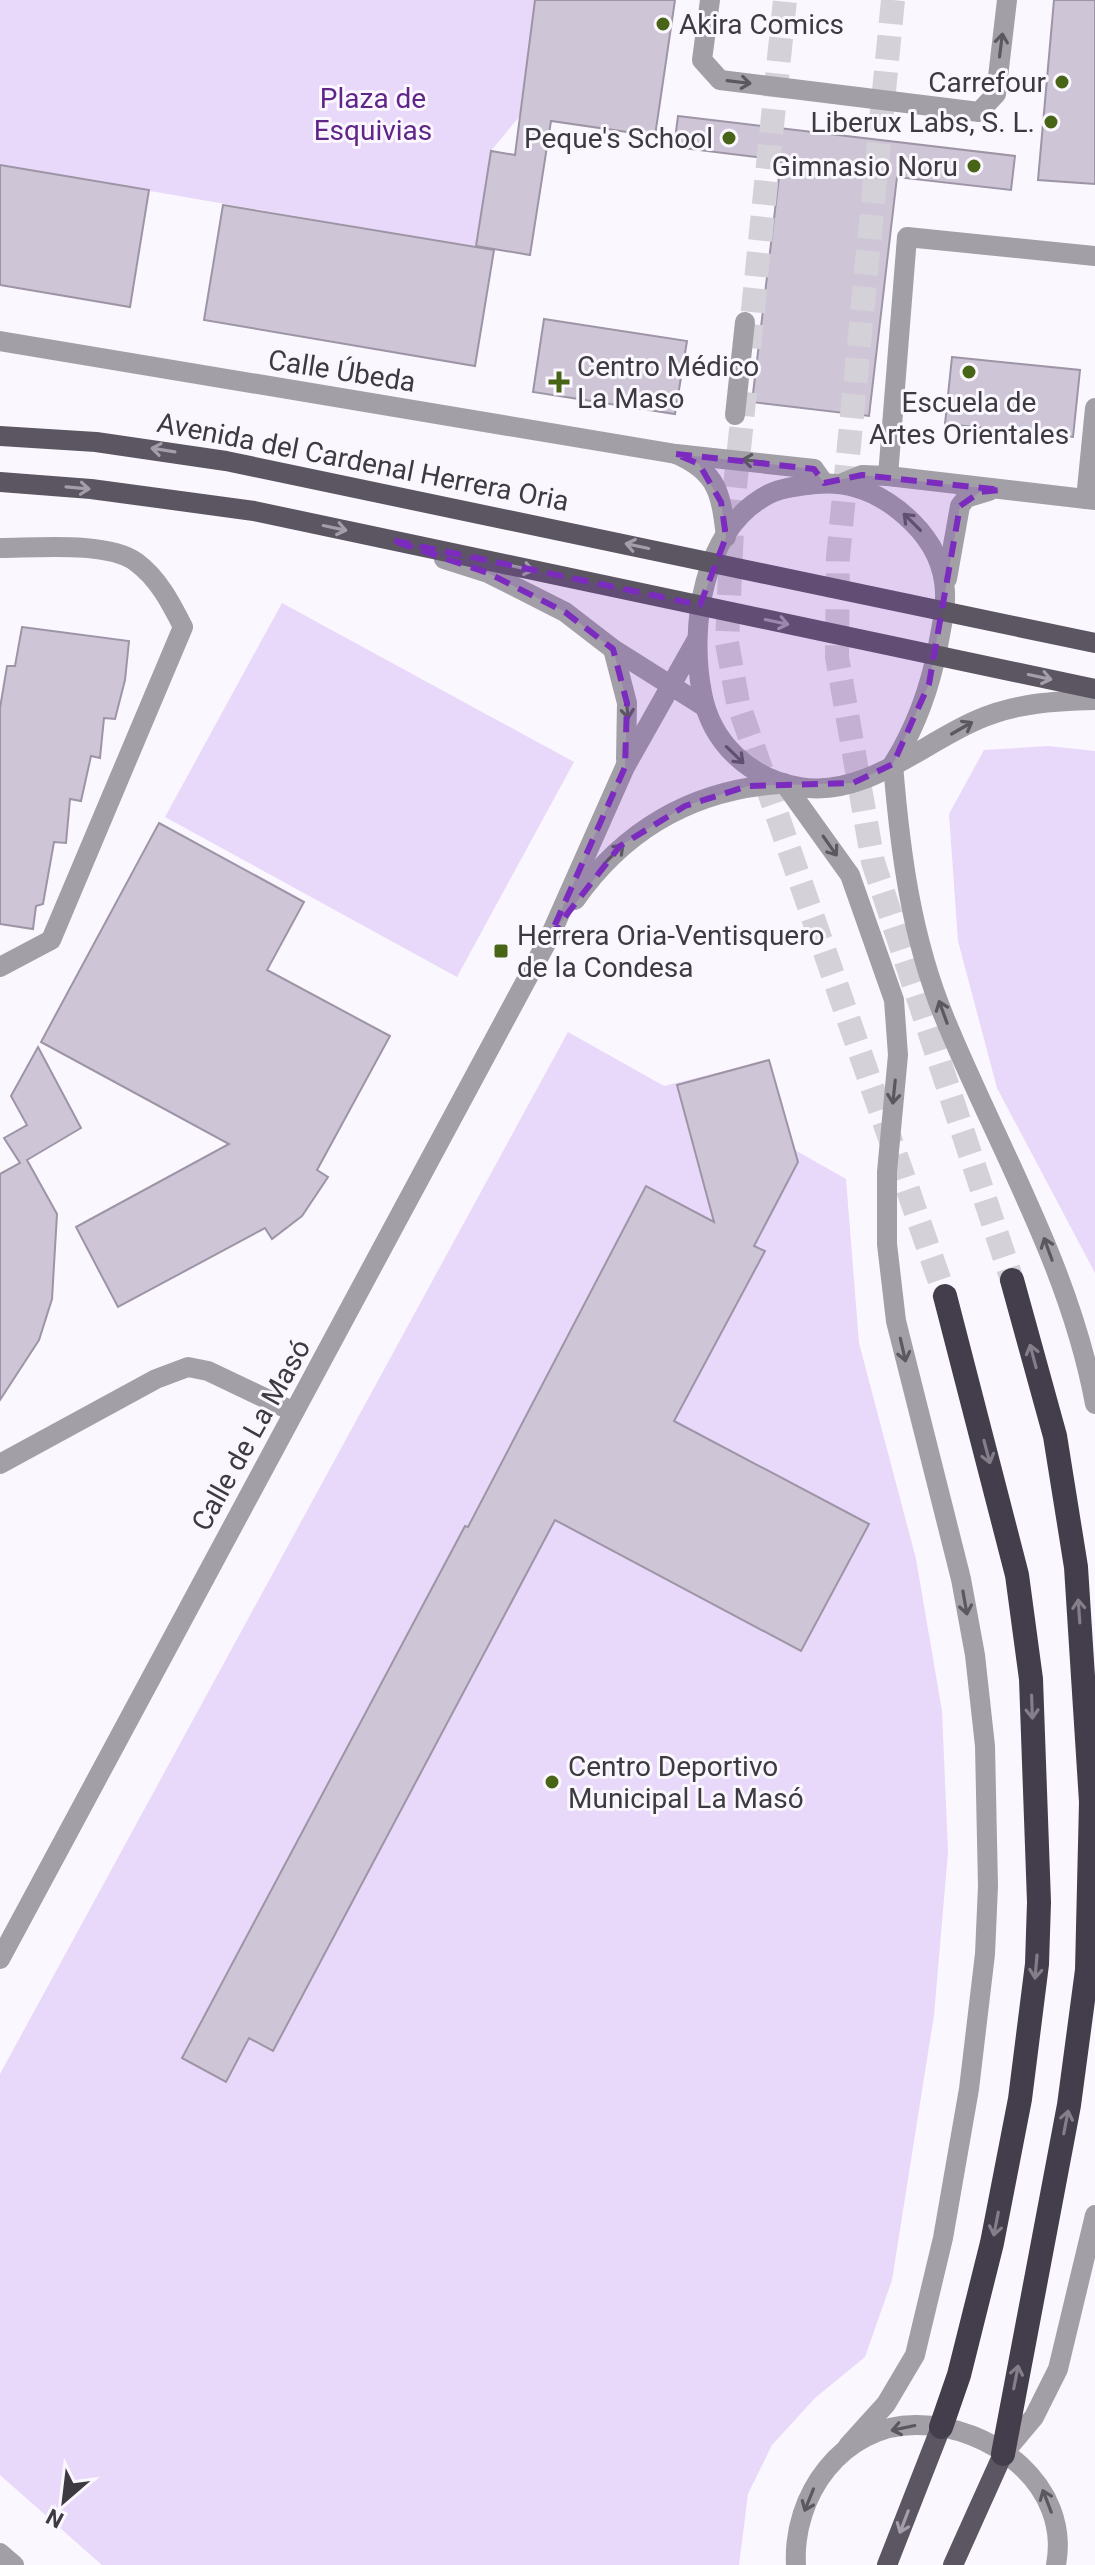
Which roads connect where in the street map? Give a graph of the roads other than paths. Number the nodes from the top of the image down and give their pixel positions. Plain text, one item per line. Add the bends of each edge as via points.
1 (710, 0) edge
2 (1007, 0) edge
3 (1095, 256) edge
4 (745, 322) dead end
5 (0, 341) edge
6 (1095, 408) edge
7 (735, 415) tunnel mouth
8 (0, 436) edge
9 (676, 454) junction
10 (888, 476) junction
11 (0, 482) edge
12 (832, 483) junction
13 (1001, 490) junction
14 (1090, 500) edge
15 (726, 537) junction
16 (391, 540) junction
17 (0, 548) edge
18 (713, 563) junction
19 (945, 591) junction
20 (700, 605) junction
21 (944, 612) junction
22 (696, 641) junction
23 (1095, 643) edge
24 (613, 649) junction
25 (936, 655) junction
26 (671, 687) junction
27 (1095, 689) edge
28 (1095, 700) edge
29 (705, 707) junction
30 (893, 764) junction
31 (625, 767) junction
32 (784, 783) junction
33 (550, 936) junction
34 (0, 967) edge
35 (1012, 1280) tunnel mouth
36 (945, 1296) tunnel mouth
37 (1095, 1404) edge
38 (294, 1412) junction
39 (0, 1464) edge
40 (0, 1959) edge
41 (1095, 2215) edge
42 (941, 2427) junction
43 (848, 2446) junction
44 (1003, 2454) junction
45 (0, 2553) edge
46 (14, 2565) edge
47 (796, 2565) edge
48 (887, 2565) edge
49 (953, 2565) edge
50 (1056, 2565) edge

1 -> 2 street via 702,60 720,80 979,112 996,94
3 - 10 street via 907,237
4 - 7 street
5 - 9 street, Calle Úbeda
6 - 14 street
18 -> 8 main road, Avenida del Cardenal Herrera Oria via 226,461 111,444
12 -> 9 street, Calle Úbeda via 814,469
9 - 15 street, Calle Úbeda via 699,464 715,484
10 - 12 street via 862,475
10 - 13 street
11 -> 16 main road via 254,511
12 - 15 street via 772,492 754,503
19 -> 12 street via 937,554 894,504
13 - 14 street
13 - 19 street via 980,492 960,506
15 - 18 street
16 -> 20 main road
16 - 24 street via 488,573 565,612
17 - 34 street via 100,550 134,560 166,594 183,627 51,940
18 - 20 street
18 - 21 main road, Avenida del Cardenal Herrera Oria
19 - 21 street
20 - 22 street
20 -> 25 main road
21 - 23 main road, Avenida del Cardenal Herrera Oria
21 - 25 street
22 - 26 street, Calle de La Masó
22 - 29 street
24 - 26 street
24 -> 31 street, Calle de La Masó via 627,703
25 -> 27 main road
25 - 30 street via 920,712
26 - 29 street
26 - 31 street, Calle de La Masó
30 -> 28 street via 976,720 1022,704
29 -> 32 street via 713,728 737,758
30 - 32 street via 822,789
37 -> 30 street via 1086,1352 1040,1229 944,1017 902,864
31 - 33 street, Calle de La Masó
33 -> 32 street, Calle de La Masó via 592,877 648,825 719,794
32 -> 43 street via 850,875 894,1000 898,1055 887,1172 887,1244 896,1321 961,1579 975,1655 986,1775 985,1954 943,2238 915,2355 893,2395
33 - 38 street, Calle de La Masó
44 -> 35 highway via 1069,2105 1087,1970 1091,1802 1076,1567 1055,1436
36 -> 42 highway via 1017,1575 1031,1679 1039,1902 1020,2099 992,2243
38 - 39 street via 208,1371 188,1367 156,1379
38 - 40 street, Calle de La Masó
41 - 44 street via 1058,2369 1034,2417
42 -> 43 street via 913,2425
42 - 44 street
42 -> 48 main road
43 -> 47 street via 824,2470 809,2496 795,2545
44 - 49 main road
50 -> 44 street via 1060,2547 1048,2497 1022,2464
45 - 46 street

